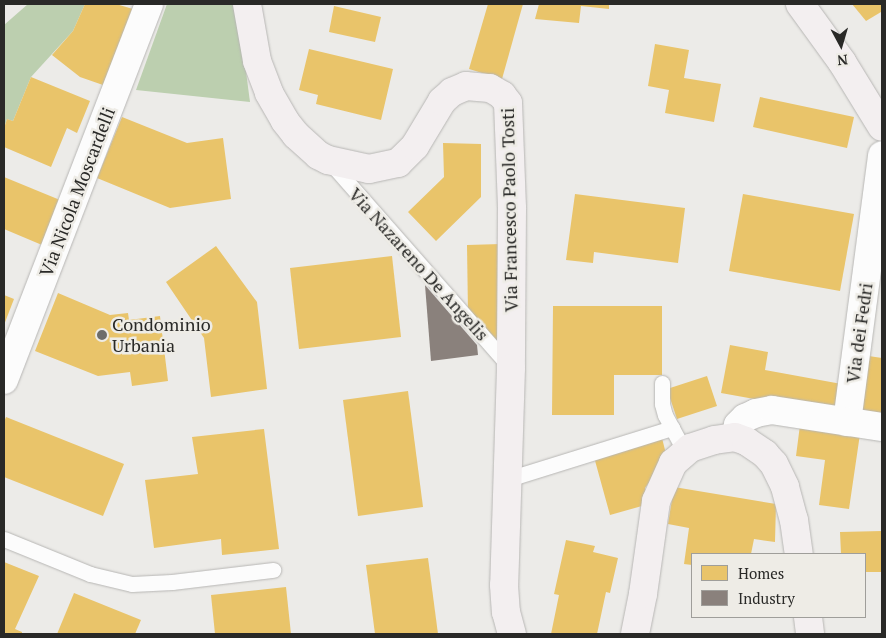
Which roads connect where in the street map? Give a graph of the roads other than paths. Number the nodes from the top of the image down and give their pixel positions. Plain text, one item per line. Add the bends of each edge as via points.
1 (149, 4) edge
2 (247, 4) edge
3 (800, 4) edge
4 (882, 127) edge
5 (882, 155) edge
6 (328, 160) junction
7 (511, 368) junction
8 (4, 380) edge
9 (662, 383) dead end
10 (847, 422) junction
11 (882, 427) edge
12 (672, 428) junction
13 (735, 437) junction
14 (684, 452) junction
15 (508, 479) junction
16 (4, 539) edge
17 (798, 553) edge
18 (273, 570) dead end
19 (808, 618) edge
20 (512, 634) edge
21 (635, 634) edge
22 (810, 634) edge

1 - 8 street, Via Nicola Moscardelli
2 - 6 street, Via Francesco Paolo Tosti via 257,61 269,93 296,135
3 - 4 street via 842,62
5 - 10 street, Via dei Fedri
6 - 7 lane, Via Nazareno De Angelis
6 - 7 street, Via Francesco Paolo Tosti via 356,168 390,166 403,159 415,146 439,105 452,92 479,85 505,98 510,108 512,181
7 - 15 street, Via Francesco Paolo Tosti
9 - 12 lane via 662,404
10 - 11 street
10 - 13 street via 764,411 741,421
12 - 14 lane
12 - 15 lane
13 - 14 street via 714,440
13 - 17 street via 755,447 774,464 790,502
14 - 21 street via 673,463 656,501 644,594
15 - 20 street, Via Francesco Paolo Tosti via 504,602
16 - 18 lane via 90,574 132,584
19 - 22 street

